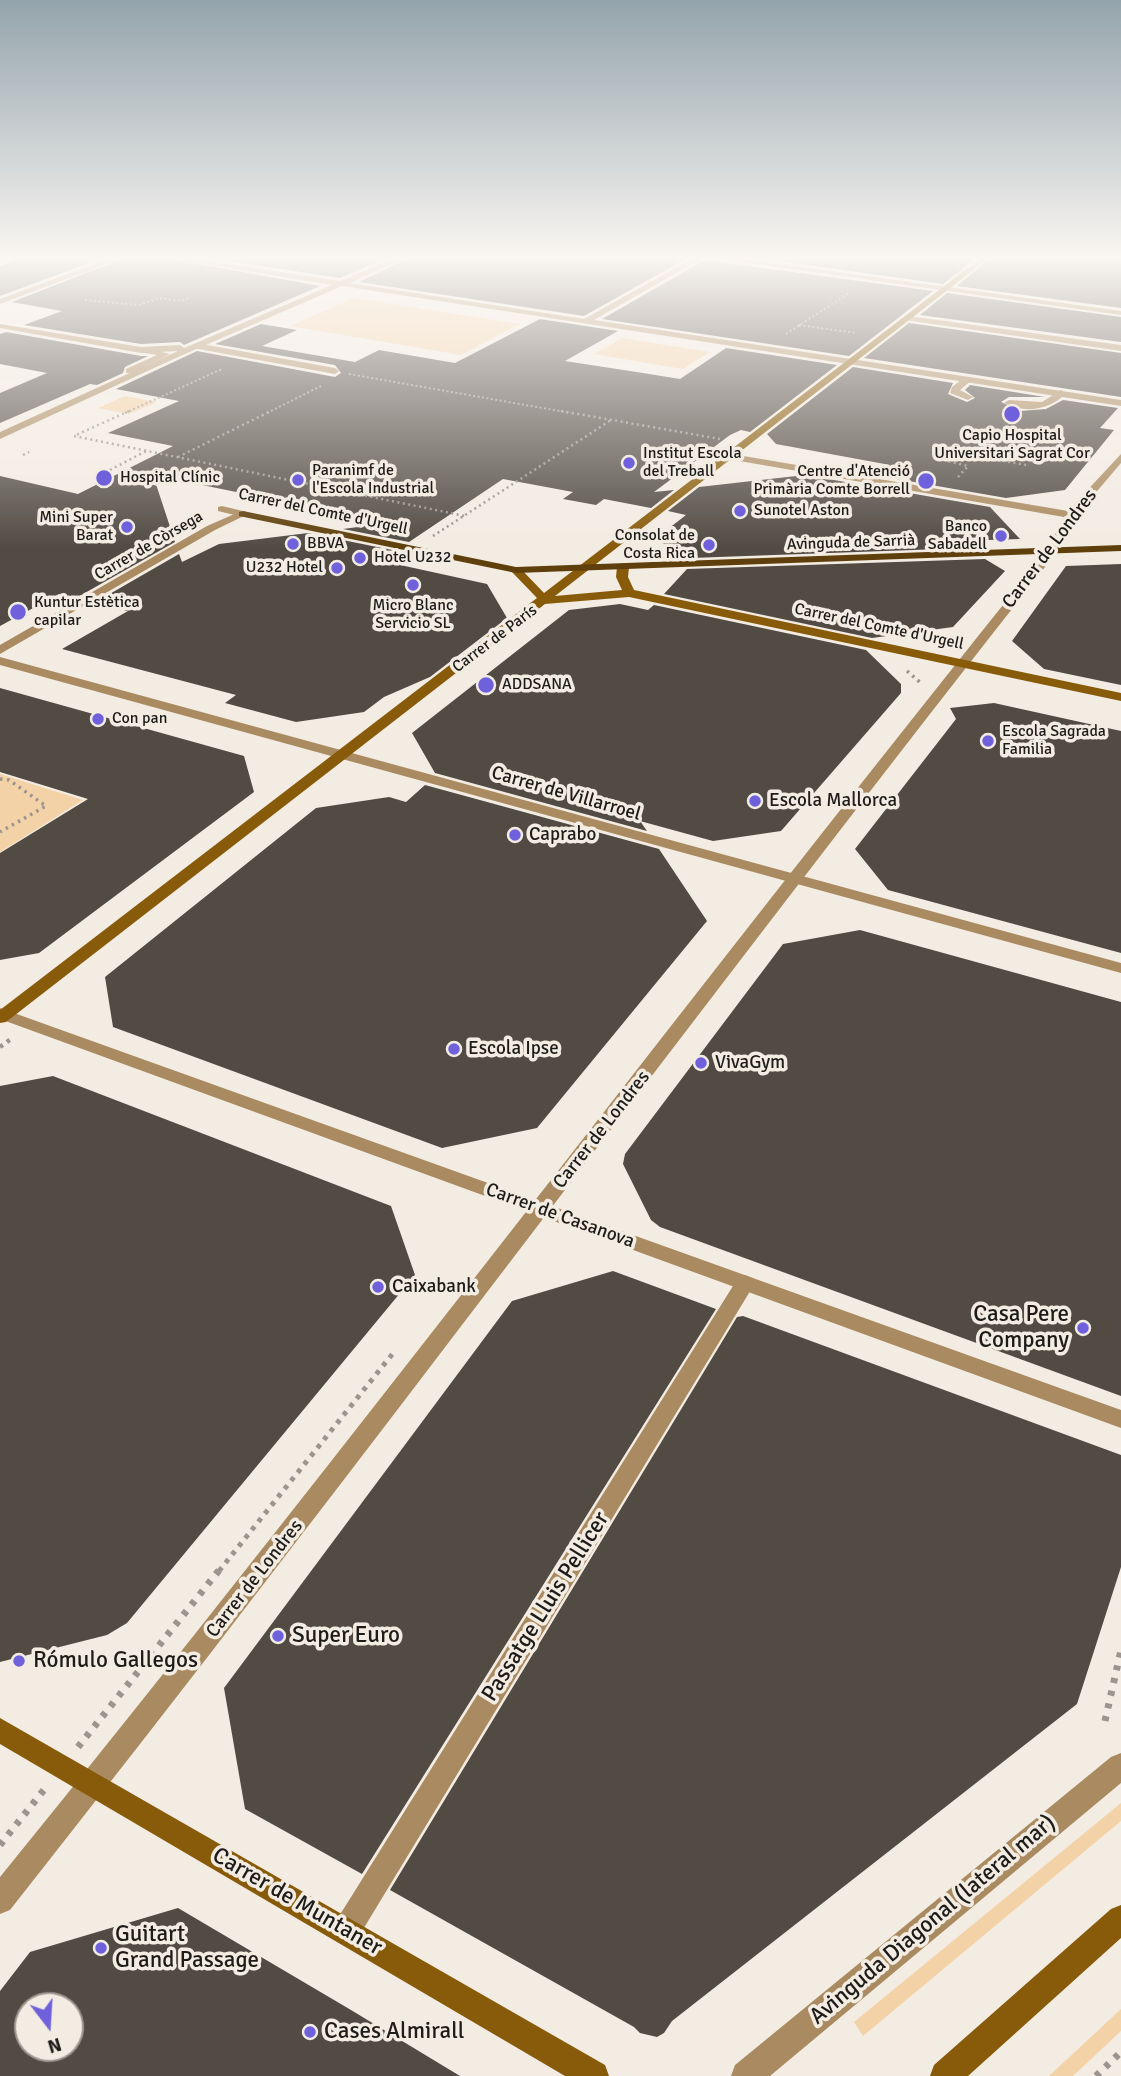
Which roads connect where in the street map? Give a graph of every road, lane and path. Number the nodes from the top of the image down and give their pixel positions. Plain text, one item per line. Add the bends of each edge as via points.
1 (166, 354) edge
2 (176, 354) edge
3 (239, 354) edge
4 (809, 354) edge
5 (859, 354) edge
6 (251, 356) junction
7 (851, 360) junction
8 (354, 369) dead end
9 (129, 371) dead end
10 (335, 371) joint
11 (347, 373) junction
12 (968, 379) junction
13 (323, 385) dead end
14 (1061, 394) junction
15 (968, 397) dead end
16 (1009, 403) dead end
17 (1121, 403) edge
18 (611, 420) junction
19 (0, 436) edge
20 (724, 440) dead end
21 (146, 450) junction
22 (29, 452) dead end
23 (23, 455) dead end
24 (726, 456) junction
25 (177, 457) junction
26 (979, 457) junction
27 (1121, 457) edge
28 (1026, 465) dead end
29 (968, 466) junction
30 (110, 470) dead end
31 (950, 486) dead end
32 (222, 509) dead end
33 (243, 514) junction
34 (1070, 515) junction
35 (465, 516) junction
36 (430, 538) dead end
37 (1121, 548) edge
38 (1052, 551) junction
39 (623, 567) junction
40 (582, 568) junction
41 (516, 570) junction
42 (629, 593) junction
43 (545, 600) junction
44 (0, 650) edge
45 (0, 661) edge
46 (961, 663) junction
47 (903, 667) dead end
48 (923, 684) dead end
49 (1121, 697) edge
50 (344, 753) junction
51 (0, 779) edge
52 (0, 832) edge
53 (796, 878) junction
54 (1121, 968) edge
55 (2, 1015) edge
56 (541, 1209) junction
57 (745, 1283) junction
58 (398, 1347) dead end
59 (1121, 1419) edge
60 (1121, 1650) edge
61 (142, 1667) dead end
62 (1105, 1721) dead end
63 (0, 1730) edge
64 (1121, 1766) edge
65 (91, 1783) junction
66 (0, 1900) edge
67 (1121, 1919) edge
68 (346, 1931) junction
69 (1121, 2052) edge
70 (594, 2076) edge
71 (746, 2076) edge
72 (945, 2076) edge
73 (1096, 2076) edge

1 - 9 street
2 - 19 street
3 - 6 street
4 - 7 street
5 - 7 main road, Carrer de París
6 - 10 street
6 - 21 path via 74,436
7 - 12 street
7 - 24 main road, Carrer de París
8 - 11 path
10 - 11 path
11 - 18 path
12 - 14 street
12 - 15 street via 955,389
13 - 25 path
14 - 16 street via 1050,405
14 - 17 street
18 - 20 path
18 - 35 path
21 - 25 path
21 - 30 path
22 - 23 path
24 - 34 street
24 - 40 main road, Carrer de París
25 - 35 path
26 - 28 path
26 - 29 path
26 - 29 path via 942,450 936,458
27 - 34 street, Carrer de Londres
29 - 31 path
32 - 33 street, Carrer del Comte d'Urgell
33 - 41 main road, Carrer del Comte d'Urgell
33 - 44 street, Carrer de Còrsega
34 - 38 street, Carrer de Londres
35 - 36 path
37 - 38 main road, Avinguda de Sarrià
38 - 39 main road, Avinguda de Sarrià
38 - 46 street, Carrer de Londres
39 - 40 main road, Avinguda de Sarrià
39 - 42 main road
40 - 41 main road, Carrer del Comte d'Urgell
40 - 43 main road, Carrer de París
41 - 43 main road
42 - 43 main road, Carrer del Comte d'Urgell
42 - 46 main road, Carrer del Comte d'Urgell
43 - 50 main road, Carrer de París
45 - 50 street, Carrer de Villarroel
46 - 49 main road, Carrer del Comte d'Urgell
46 - 53 street, Carrer de Londres
47 - 48 path, Carrer del Comte d'Urgell
50 - 53 street, Carrer de Villarroel
50 - 55 main road, Carrer de París
51 - 52 path via 9,780 46,806
53 - 54 street, Carrer de Villarroel
53 - 56 street, Carrer de Londres
55 - 56 street, Carrer de Casanova
56 - 57 street, Carrer de Casanova
56 - 65 street, Carrer de Londres via 204,1645
57 - 59 street, Carrer de Casanova
57 - 68 street, Passatge Lluis Pellicer
58 - 61 path, Carrer de Londres
60 - 62 path
63 - 65 main road, Carrer de Muntaner
64 - 71 street, Avinguda Diagonal (lateral mar)
65 - 66 street, Carrer de Londres
65 - 68 main road, Carrer de Muntaner
67 - 72 main road
68 - 70 main road, Carrer de Muntaner
69 - 73 path

